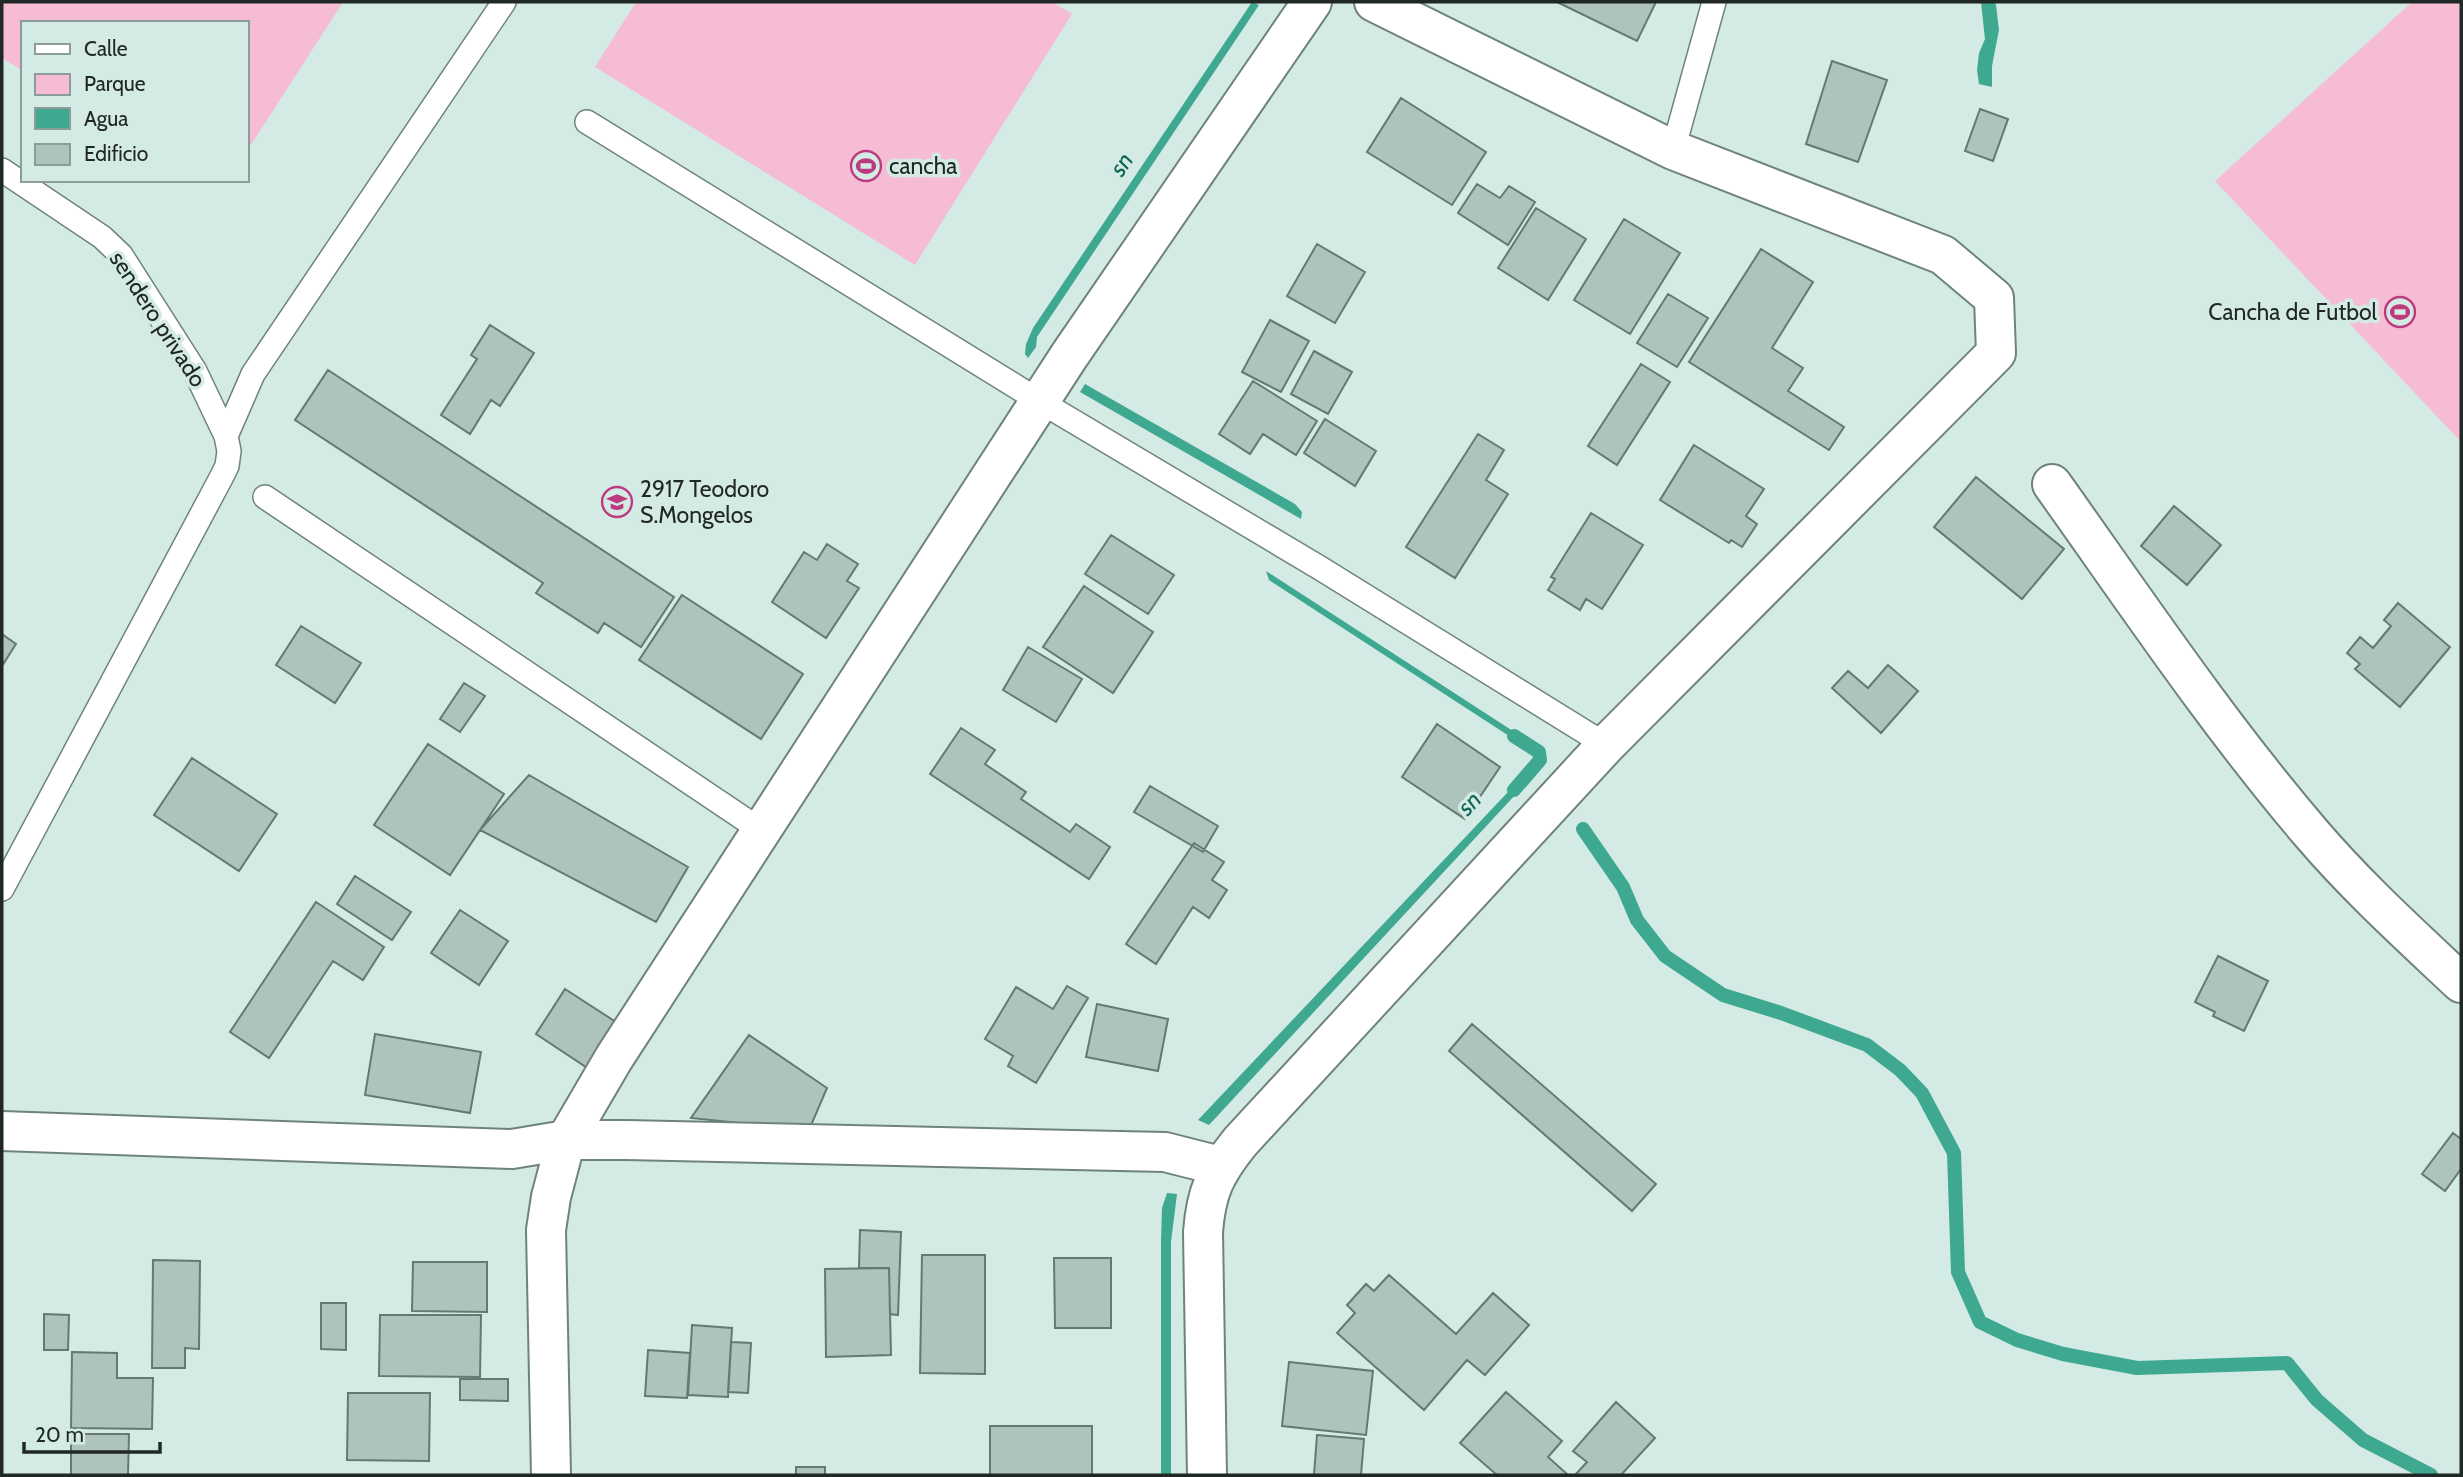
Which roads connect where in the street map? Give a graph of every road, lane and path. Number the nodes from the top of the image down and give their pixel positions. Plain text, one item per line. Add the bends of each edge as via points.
1 (504, 2) edge
2 (1312, 2) edge
3 (1374, 2) edge
4 (1714, 2) edge
5 (587, 122) dead end
6 (1673, 150) junction
7 (2, 170) edge
8 (1052, 383) junction
9 (226, 436) junction
10 (2052, 484) dead end
11 (265, 497) dead end
12 (1606, 745) junction
13 (762, 831) junction
14 (2, 889) edge
15 (2461, 983) edge
16 (2, 1131) edge
17 (566, 1140) junction
18 (1215, 1164) junction
19 (551, 1475) edge
20 (1207, 1475) edge

1 - 9 lane via 271,345
2 - 8 street
3 - 6 street
4 - 6 lane
5 - 8 lane
6 - 12 street via 1943,254 1994,298 1996,354
7 - 9 lane, sendero privado via 121,254 195,371
8 - 12 lane via 1257,531
8 - 13 street
9 - 14 lane via 229,451 222,478
10 - 15 street via 2231,735 2305,825 2400,927
11 - 13 lane
12 - 18 street
13 - 17 street
16 - 17 street via 512,1149
17 - 18 street via 1165,1152
17 - 19 street via 546,1230
18 - 20 street via 1203,1233

